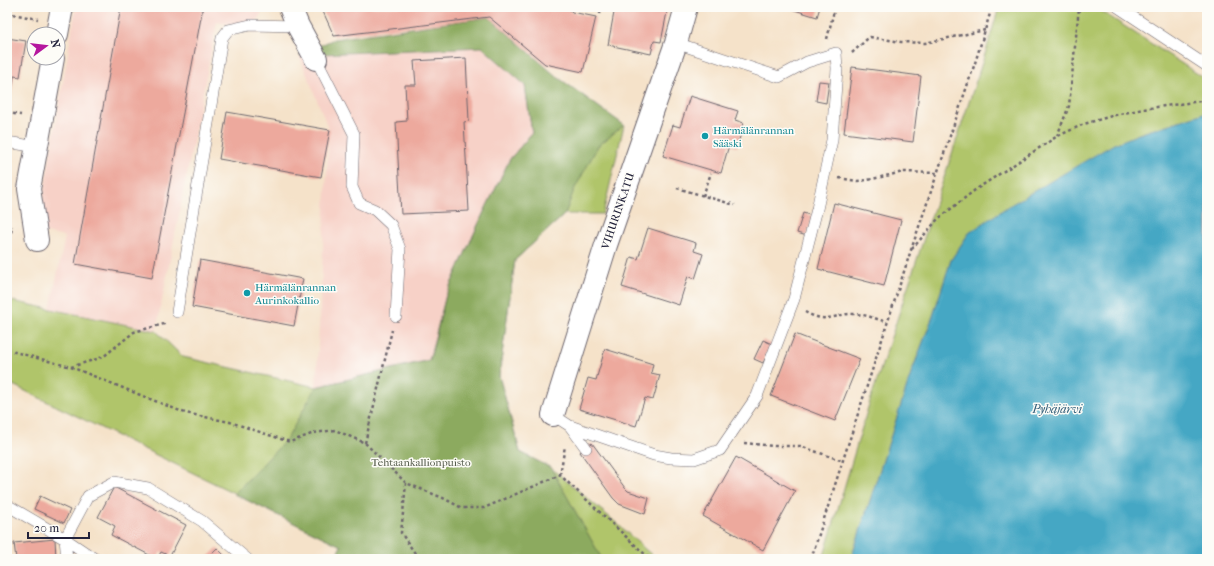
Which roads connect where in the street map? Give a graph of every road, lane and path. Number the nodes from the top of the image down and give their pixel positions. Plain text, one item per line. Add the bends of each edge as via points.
1 (62, 7) edge
2 (601, 7) edge
3 (686, 7) edge
4 (836, 7) edge
5 (992, 7) edge
6 (1079, 7) edge
7 (1118, 7) edge
8 (7, 13) edge
9 (600, 14) dead end
10 (294, 16) edge
11 (38, 19) dead end
12 (58, 26) edge
13 (985, 30) junction
14 (676, 43) junction
15 (823, 57) junction
16 (837, 58) junction
17 (316, 59) joint
18 (52, 66) edge
19 (1207, 66) edge
20 (1207, 101) edge
21 (7, 113) edge
22 (22, 115) dead end
23 (1056, 137) junction
24 (7, 142) edge
25 (37, 147) junction
26 (711, 173) dead end
27 (937, 173) junction
28 (824, 175) junction
29 (677, 188) dead end
30 (704, 196) junction
31 (735, 205) dead end
32 (37, 240) dead end
33 (911, 250) junction
34 (792, 305) junction
35 (177, 312) joint
36 (396, 316) joint
37 (887, 322) junction
38 (7, 350) edge
39 (71, 367) junction
40 (562, 421) junction
41 (727, 440) junction
42 (366, 443) junction
43 (586, 448) dead end
44 (843, 461) junction
45 (560, 475) junction
46 (406, 483) junction
47 (7, 505) edge
48 (65, 539) junction
49 (67, 559) edge
50 (95, 559) edge
51 (247, 559) edge
52 (419, 559) edge
53 (650, 559) edge
54 (811, 559) edge

1 - 12 street
2 - 9 path
3 - 14 street, VIHURINKATU
4 - 15 path
5 - 13 path
6 - 23 path via 1069,106
7 - 19 lane
8 - 11 path
10 - 17 street
10 - 35 lane via 228,30 222,38
13 - 16 path via 925,43 870,37 853,52
13 - 27 path
14 - 15 lane via 779,77 807,62
14 - 40 street, VIHURINKATU via 606,245
15 - 16 lane via 836,53
16 - 28 lane via 832,140
17 - 36 lane via 354,134 352,187 358,203 375,210 391,225 400,249
18 - 25 street
20 - 23 path via 1115,115 1084,124
21 - 22 path
23 - 33 path via 975,190 938,220
24 - 25 lane
25 - 32 street via 29,189
26 - 30 path
27 - 28 path via 903,172 857,181
27 - 33 path
28 - 34 lane
29 - 30 path
30 - 31 path
33 - 37 path
34 - 37 path via 820,318 853,314
34 - 41 lane via 758,396
35 - 39 path via 164,324 134,332 103,357
36 - 42 path
37 - 44 path
38 - 39 path
39 - 42 path via 185,413 230,422 290,442 314,433 335,430
40 - 41 lane via 671,458 694,459 720,450
40 - 43 lane
40 - 45 path via 563,453
41 - 44 path via 800,446
42 - 46 path
44 - 54 path
45 - 46 path via 484,508 462,508
45 - 53 path
46 - 52 path via 402,533
47 - 48 lane
48 - 49 lane
48 - 50 lane
48 - 51 lane via 88,496 114,482 148,488 202,521

